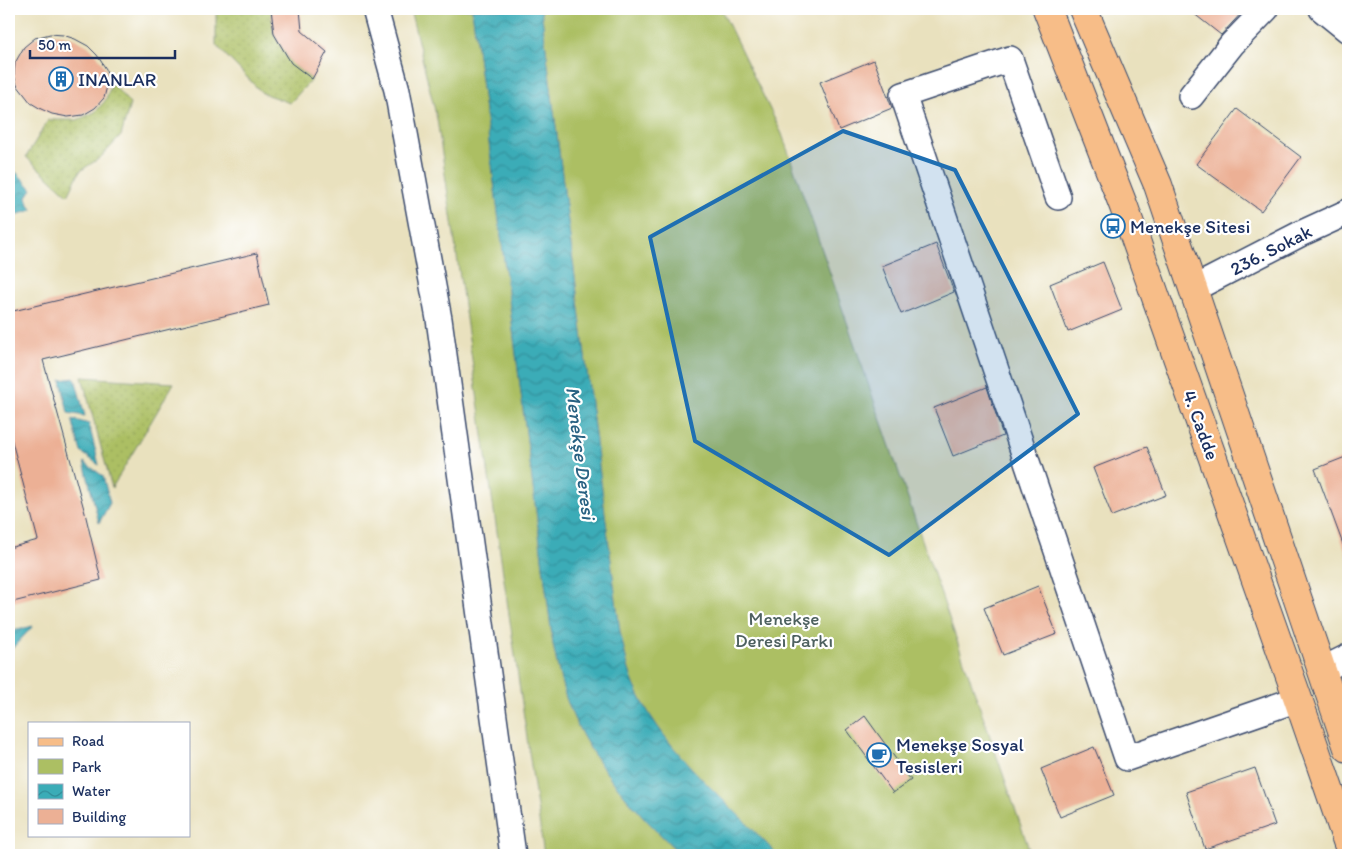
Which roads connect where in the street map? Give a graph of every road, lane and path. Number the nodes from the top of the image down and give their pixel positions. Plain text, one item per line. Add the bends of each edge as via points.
1 (375, 9) edge
2 (1047, 9) edge
3 (1083, 9) edge
4 (1266, 9) edge
5 (1322, 9) edge
6 (1348, 30) edge
7 (1191, 96) dead end
8 (1058, 197) dead end
9 (1348, 212) edge
10 (1193, 289) junction
11 (1348, 657) edge
12 (1322, 670) junction
13 (1298, 698) junction
14 (1348, 748) edge
15 (1344, 844) edge
16 (514, 855) edge

1 - 16 street via 397,90 439,320
2 - 13 main road, 4. Cadde via 1124,207
3 - 10 main road, 4. Cadde via 1158,185
4 - 7 street via 1232,44
5 - 6 street
8 - 13 street via 1010,59 903,95 1127,758
9 - 10 street, 236. Sokak
10 - 12 main road, 4. Cadde
11 - 12 street
12 - 14 main road, 4. Cadde
13 - 15 main road, 4. Cadde

